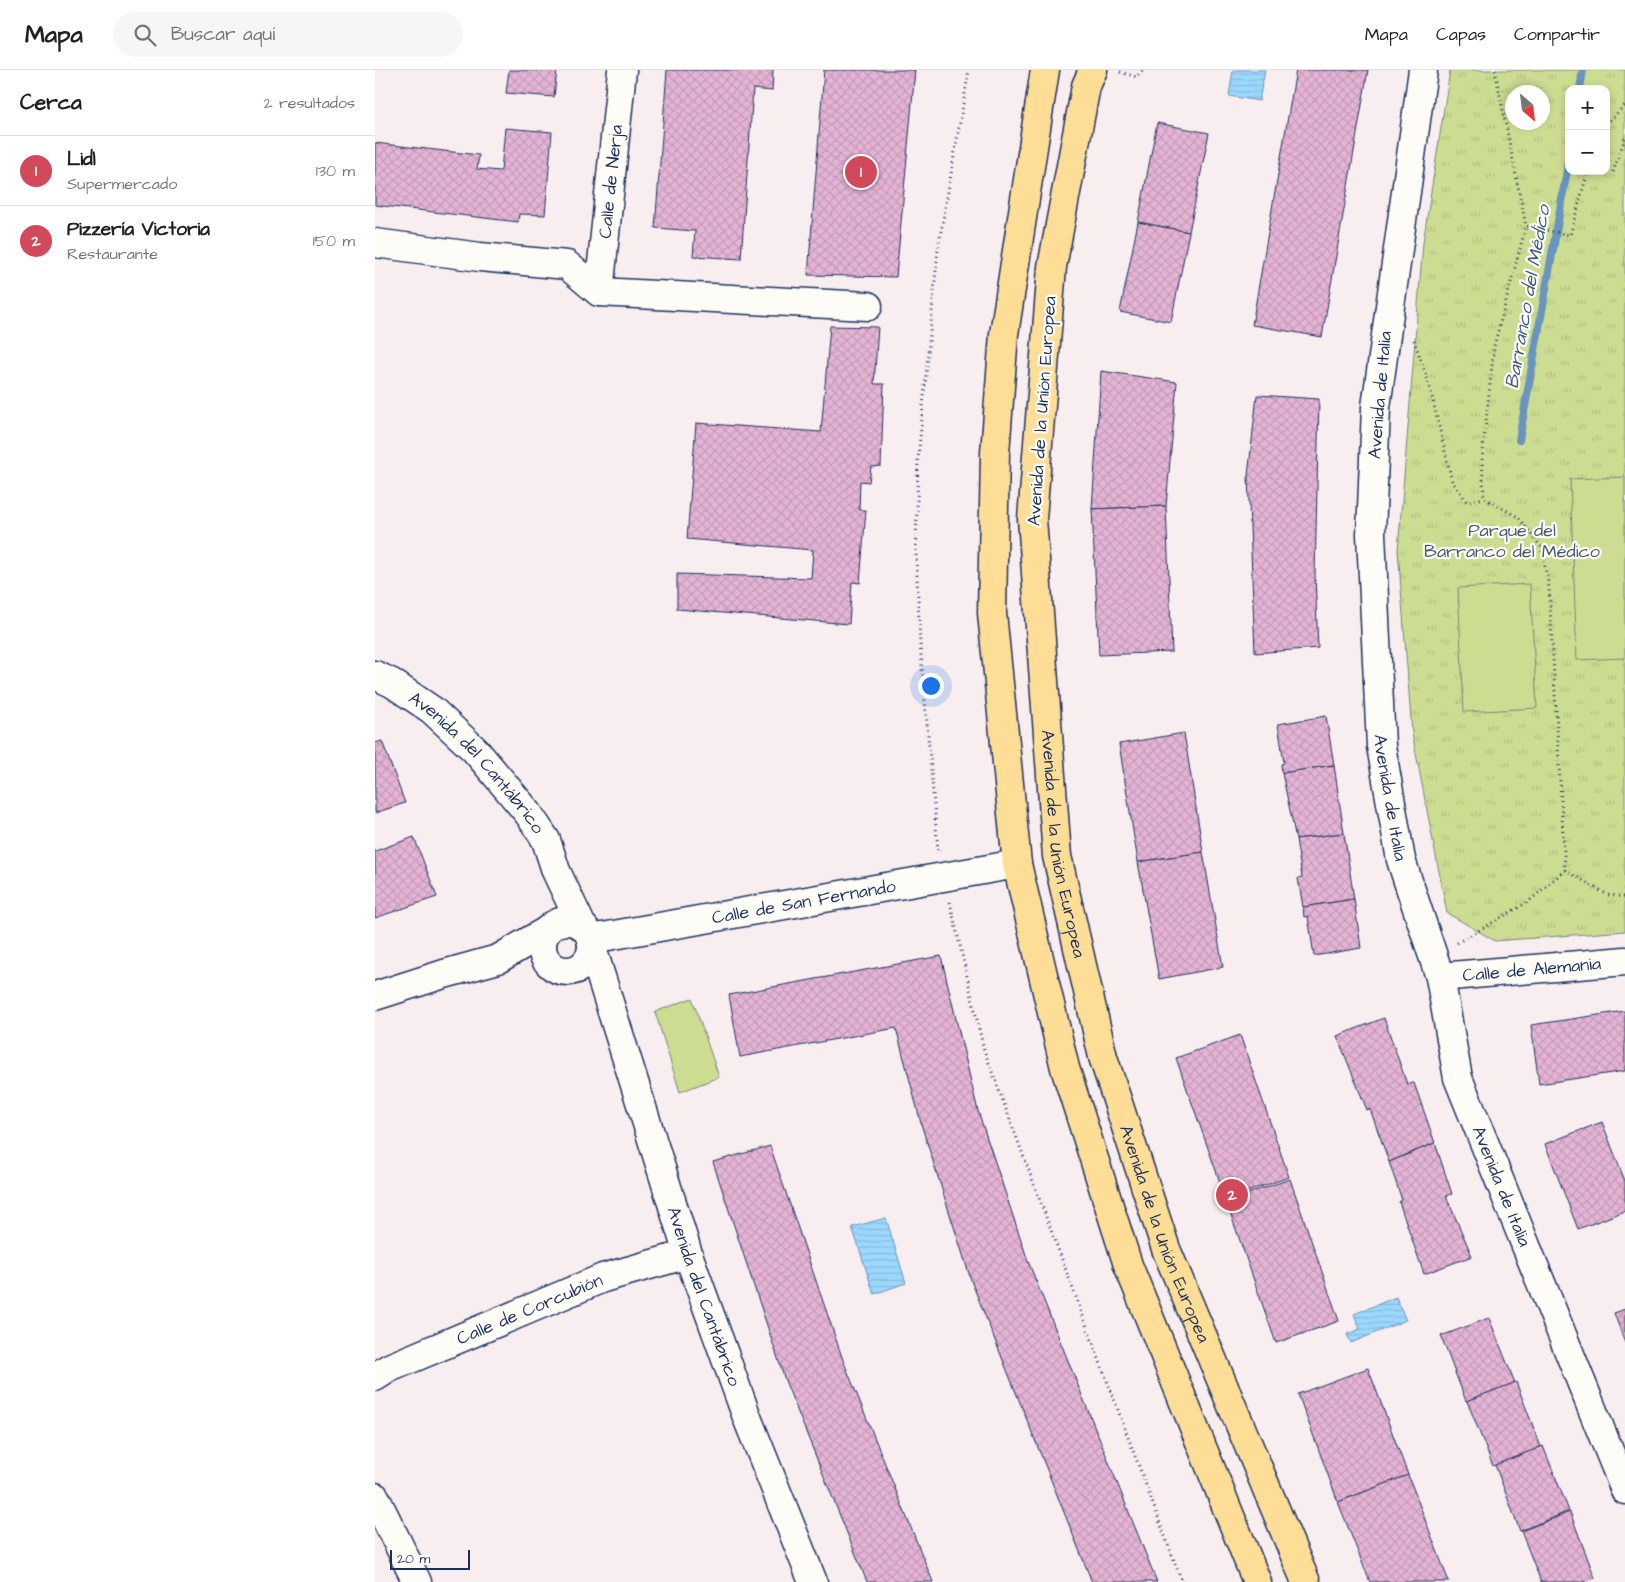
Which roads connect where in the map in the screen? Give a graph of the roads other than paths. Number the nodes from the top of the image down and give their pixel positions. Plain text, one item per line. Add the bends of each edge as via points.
1 (622, 70) edge
2 (1045, 70) edge
3 (1093, 70) edge
4 (1423, 70) edge
5 (375, 243) edge
6 (599, 292) junction
7 (868, 306) dead end
8 (375, 675) edge
9 (1017, 864) junction
10 (555, 870) junction
11 (549, 929) junction
12 (588, 938) junction
13 (498, 959) junction
14 (1625, 961) edge
15 (1437, 967) junction
16 (557, 968) junction
17 (375, 996) edge
18 (611, 1006) junction
19 (688, 1254) junction
20 (375, 1377) edge
21 (1625, 1490) edge
22 (375, 1497) edge
23 (810, 1581) edge
24 (417, 1582) edge
25 (1257, 1582) edge
26 (1306, 1582) edge

1 - 6 street, Calle de Nerja
2 - 9 main road via 1004,334 995,453 992,613
3 - 26 main road, Avenida de la Unión Europea via 1086,86 1053,267 1032,518 1057,856 1103,1057 1166,1249
4 - 15 street, Avenida de Italia via 1376,407 1371,534 1381,746 1401,860
5 - 6 street via 480,257 567,264
6 - 7 street
8 - 10 street, Avenida del Cantábrico via 432,710 475,750 546,840
9 - 12 street, Calle de San Fernando
9 - 25 main road via 1065,1068 1128,1265
10 - 11 street, Avenida del Cantábrico via 557,891
10 - 12 street, Avenida del Cantábrico
11 - 12 street via 565,921
11 - 13 street
11 - 16 street via 542,946
12 - 16 street via 586,962 581,967
12 - 18 street, Avenida del Cantábrico
13 - 16 street via 536,960
13 - 17 street
14 - 15 street, Calle de Alemania
15 - 21 street, Avenida de Italia via 1458,1078
16 - 18 street, Avenida del Cantábrico via 583,980
18 - 19 street, Avenida del Cantábrico
19 - 20 street, Calle de Corcubión via 603,1278 389,1368
19 - 23 street, Avenida del Cantábrico
22 - 24 street

